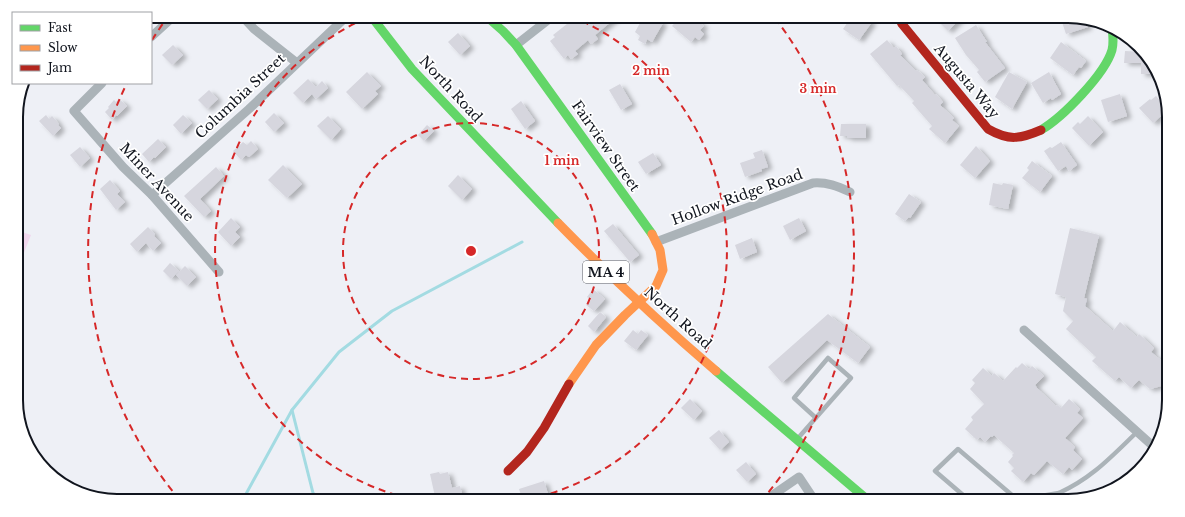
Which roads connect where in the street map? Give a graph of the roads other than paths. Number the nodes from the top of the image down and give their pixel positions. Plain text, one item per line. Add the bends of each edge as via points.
1 (166, 23) edge
2 (248, 23) edge
3 (339, 23) edge
4 (377, 23) edge
5 (494, 23) edge
6 (544, 23) edge
7 (902, 23) edge
8 (1113, 35) edge
9 (152, 36) edge
10 (516, 45) junction
11 (296, 63) junction
12 (101, 84) edge
13 (850, 192) dead end
14 (152, 195) junction
15 (656, 242) junction
16 (219, 272) dead end
17 (639, 302) junction
18 (1024, 330) dead end
19 (816, 418) junction
20 (1137, 432) junction
21 (796, 440) junction
22 (1151, 444) edge
23 (508, 470) dead end
24 (1059, 493) joint
25 (774, 494) edge
26 (810, 494) edge
27 (861, 494) edge
28 (962, 494) edge
29 (1012, 494) edge
30 (1053, 494) edge

1 - 9 street
2 - 11 street
3 - 11 street, Columbia Street
4 - 17 street, North Road / MA 4 via 412,70 542,207
5 - 10 street, Fairview Street
6 - 10 street
7 - 8 street, Augusta Way via 988,129 1011,138 1023,137 1042,130 1057,121 1071,107 1103,67 1111,51
10 - 15 street, Fairview Street
11 - 14 street, Columbia Street via 249,109
12 - 14 street, Miner Avenue via 74,111 122,167
13 - 15 street, Hollow Ridge Road via 832,184 813,183
14 - 16 street, Miner Avenue
15 - 17 street, Fairview Street via 662,260 662,274 656,286
17 - 21 street, North Road / MA 4
17 - 23 street via 596,345 572,379 544,428 527,452
18 - 20 street
19 - 19 lane via 851,378 828,358 794,398
19 - 21 lane
20 - 22 street
20 - 24 lane via 1101,467 1076,485
21 - 27 street, North Road / MA 4
24 - 30 lane
25 - 26 street via 799,477
28 - 29 lane via 935,471 958,449

